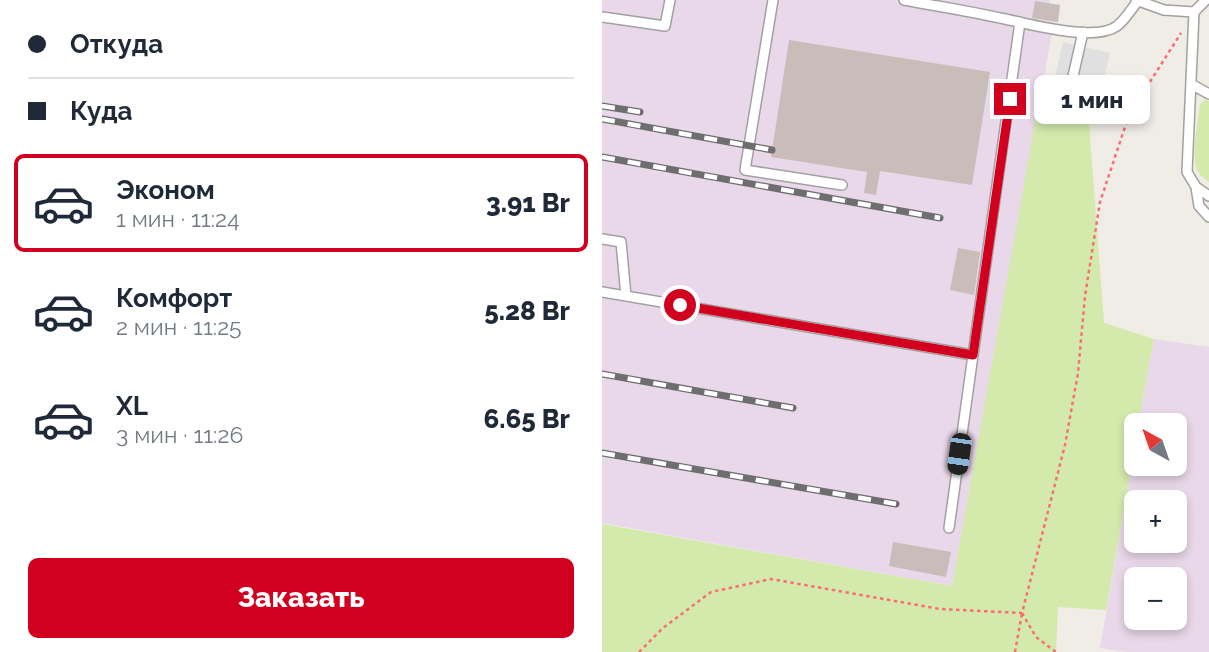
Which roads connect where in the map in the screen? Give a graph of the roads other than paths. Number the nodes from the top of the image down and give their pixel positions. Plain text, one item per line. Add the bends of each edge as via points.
1 (670, 0) edge
2 (773, 0) edge
3 (904, 0) edge
4 (1137, 0) edge
5 (1206, 0) edge
6 (1194, 12) junction
7 (602, 17) edge
8 (1020, 22) junction
9 (1083, 32) junction
10 (1191, 84) junction
11 (1071, 86) dead end
12 (1209, 94) edge
13 (842, 185) dead end
14 (1196, 187) junction
15 (1209, 196) edge
16 (1209, 218) edge
17 (602, 239) edge
18 (602, 292) edge
19 (626, 296) junction
20 (973, 355) junction
21 (949, 528) dead end

1 - 7 lane via 665,26
2 - 13 lane via 745,170
3 - 8 lane
4 - 6 lane via 1164,10
4 - 9 lane via 1117,26
5 - 6 lane
6 - 10 lane
8 - 9 lane
8 - 20 lane
9 - 11 lane
10 - 12 lane
10 - 14 lane via 1187,172
14 - 15 lane
14 - 16 lane via 1199,206
17 - 19 lane via 621,242
18 - 19 lane
19 - 20 lane
20 - 21 lane

